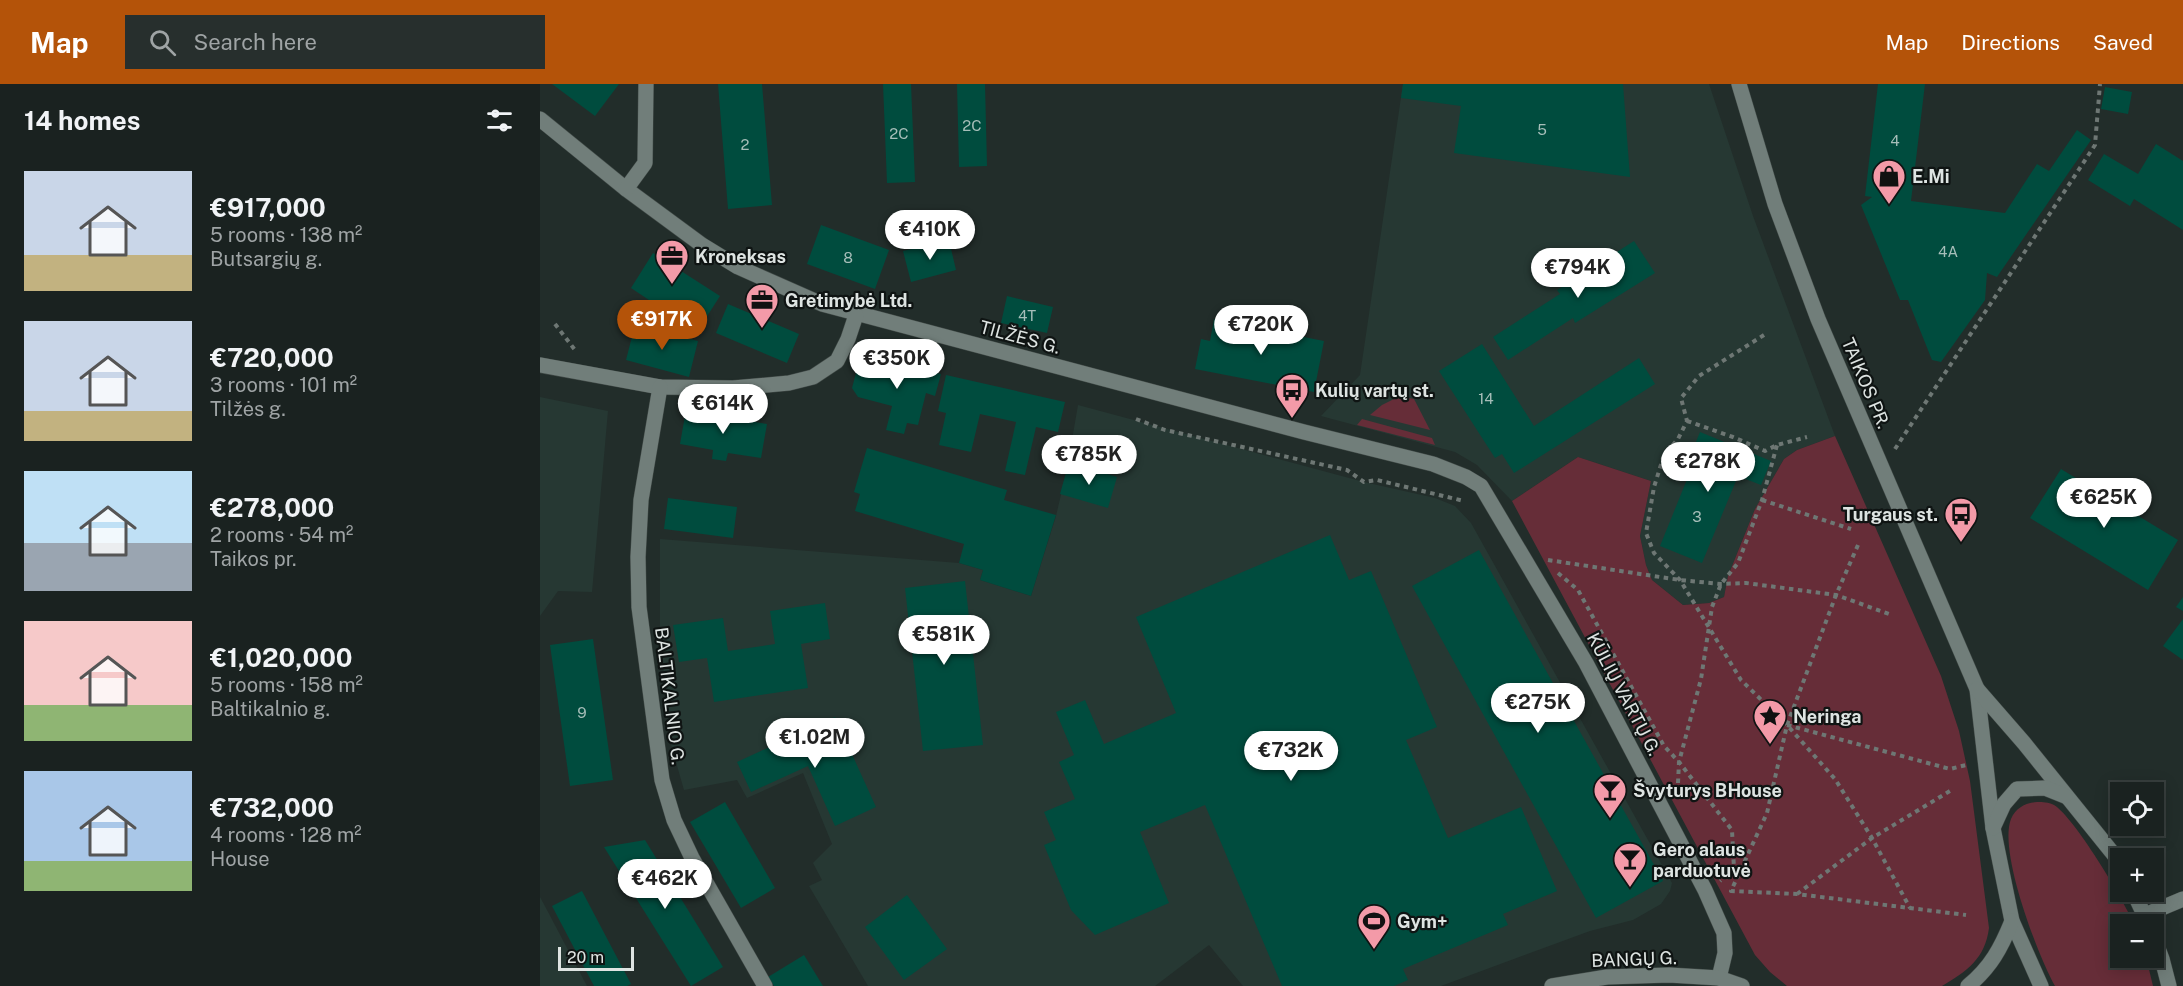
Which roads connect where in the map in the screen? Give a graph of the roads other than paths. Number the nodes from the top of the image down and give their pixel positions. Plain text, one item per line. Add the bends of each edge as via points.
1 (646, 84) edge
2 (1739, 84) edge
3 (540, 119) edge
4 (626, 189) junction
5 (856, 315) junction
6 (540, 364) edge
7 (660, 387) junction
8 (1433, 464) joint
9 (1977, 689) junction
10 (2065, 796) junction
11 (1993, 828) junction
12 (2110, 850) edge
13 (2183, 899) edge
14 (2155, 914) edge
15 (2012, 921) junction
16 (2164, 964) edge
17 (1719, 978) junction
18 (765, 986) edge
19 (1552, 986) edge
20 (1742, 986) edge
21 (1968, 986) edge
22 (2041, 986) edge
23 (2169, 986) edge

1 - 4 street via 645,163
2 - 9 street, TAIKOS PR. via 1775,204 1818,319
3 - 4 street, TILŽĖS G.
4 - 5 street, TILŽĖS G. via 738,267
5 - 7 street via 837,361 813,377 733,388
5 - 8 street, TILŽĖS G.
6 - 7 street
7 - 18 street, BALTIKALNIO G. via 641,500 638,557 639,607 662,780 674,820 692,858
8 - 17 street, KŪLIŲ VARTŲ G. via 1481,486 1586,663 1724,933 1725,953
9 - 10 street, TAIKOS PR.
9 - 11 street, TAIKOS PR.
10 - 11 street via 2045,788 2017,789 2004,804
10 - 12 street, TAIKOS PR.
11 - 15 street, TAIKOS PR.
13 - 14 street
15 - 21 street via 1993,960
15 - 22 street, TAIKOS PR.
16 - 23 street
17 - 19 street, BANGŲ G. via 1669,975
17 - 20 street

